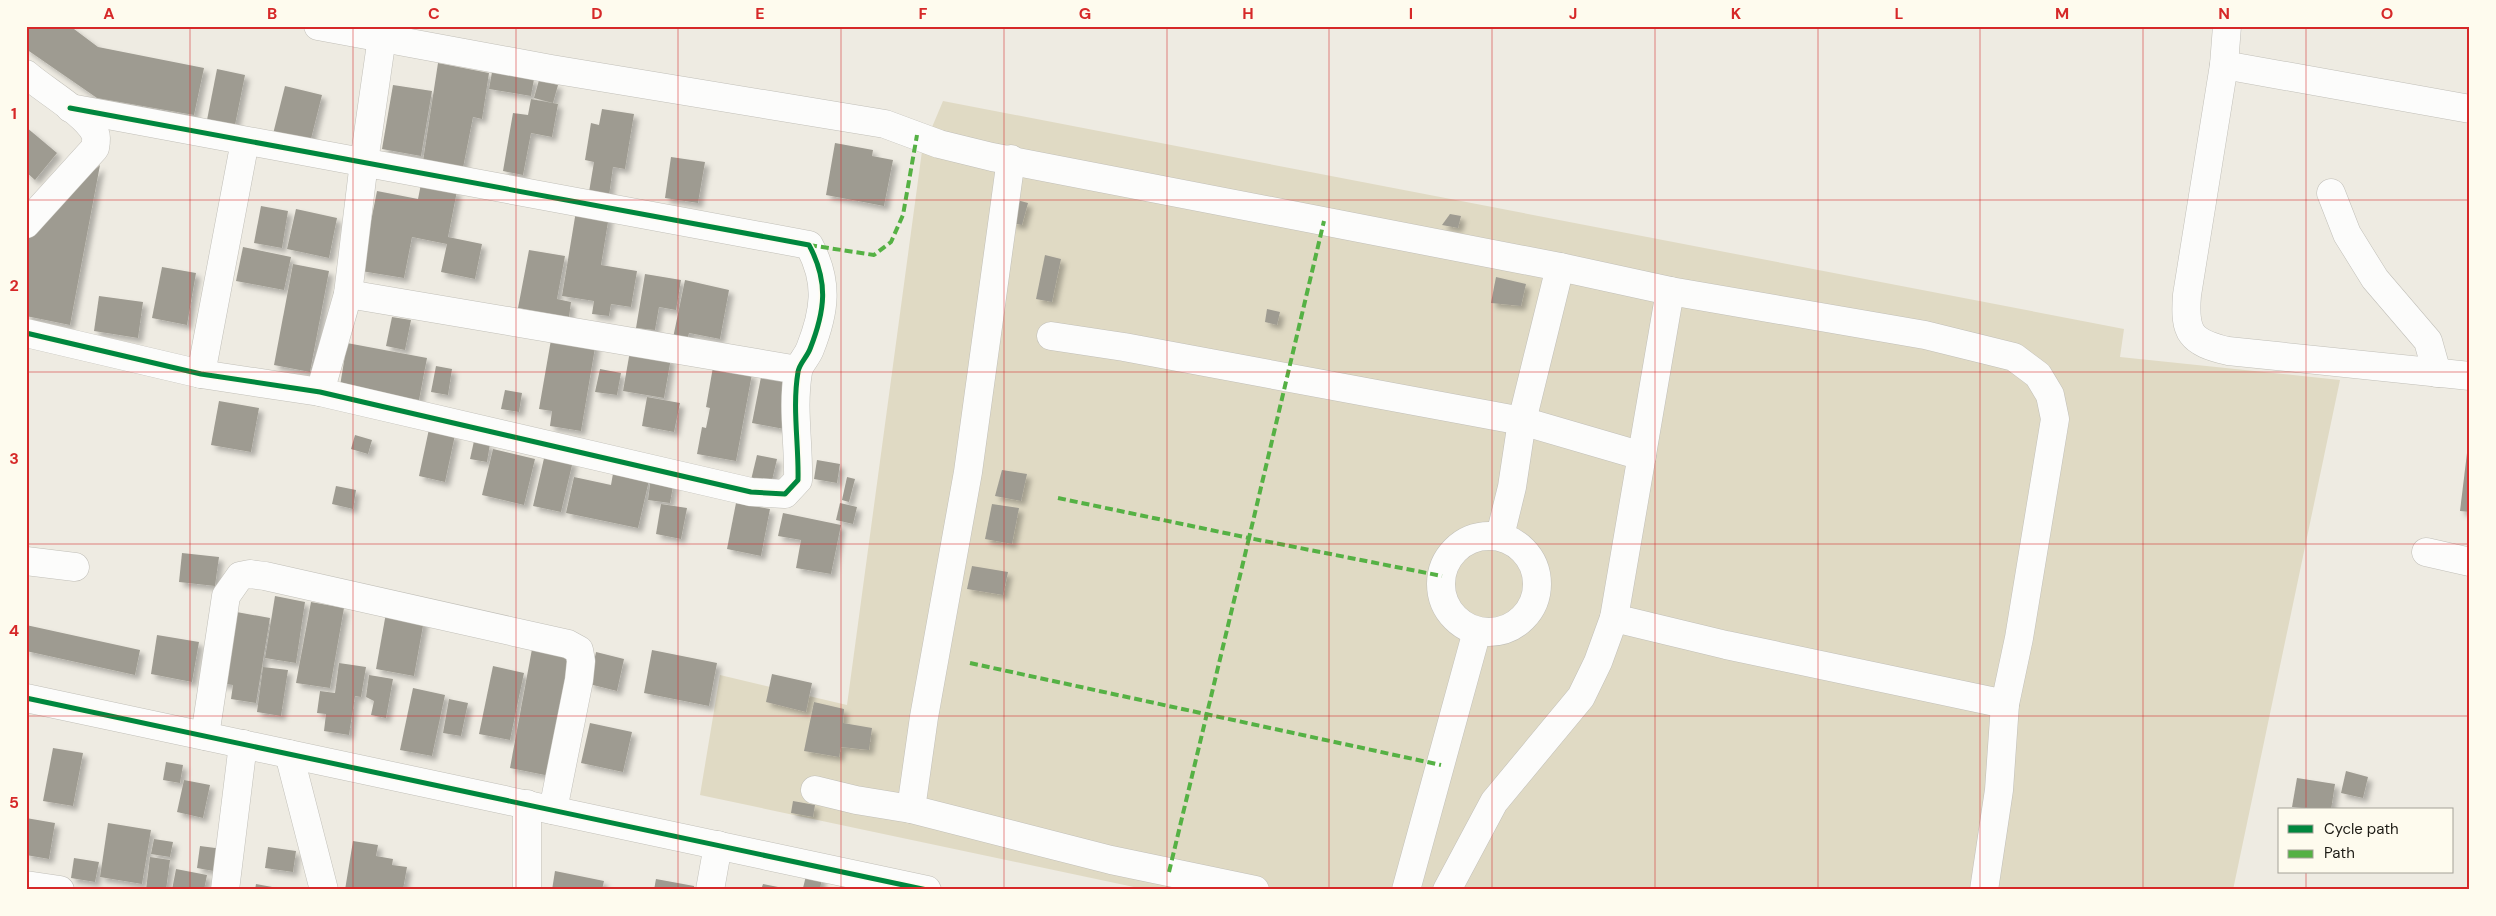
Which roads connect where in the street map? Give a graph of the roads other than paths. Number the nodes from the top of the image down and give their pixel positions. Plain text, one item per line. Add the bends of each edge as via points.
1 (318, 26) edge
2 (2228, 26) edge
3 (382, 37) junction
4 (2224, 65) junction
5 (26, 74) edge
6 (70, 108) junction
7 (2470, 109) edge
8 (245, 141) junction
9 (1011, 160) junction
10 (364, 162) junction
11 (2331, 194) dead end
12 (26, 224) edge
13 (1560, 267) junction
14 (1670, 291) junction
15 (348, 294) junction
16 (26, 333) edge
17 (1051, 336) dead end
18 (798, 370) junction
19 (201, 374) junction
20 (2437, 374) junction
21 (2470, 376) edge
22 (320, 392) junction
23 (1522, 421) junction
24 (1642, 456) junction
25 (1500, 536) junction
26 (2426, 552) dead end
27 (26, 561) edge
28 (2470, 562) edge
29 (75, 568) dead end
30 (1614, 618) junction
31 (1477, 631) junction
32 (26, 698) edge
33 (2005, 704) junction
34 (205, 736) junction
35 (243, 744) junction
36 (289, 754) junction
37 (815, 790) dead end
38 (527, 804) junction
39 (911, 809) junction
40 (553, 810) junction
41 (718, 845) junction
42 (845, 881) edge
43 (26, 886) edge
44 (60, 890) edge
45 (225, 890) edge
46 (324, 890) edge
47 (527, 890) edge
48 (710, 890) edge
49 (927, 890) edge
50 (1255, 890) edge
51 (1406, 890) edge
52 (1447, 890) edge
53 (1984, 890) edge

1 - 3 street
2 - 4 street
3 - 9 street via 551,70 885,124 939,144
3 - 10 street
4 - 7 street
4 - 20 street via 2187,294 2186,316 2190,330 2199,342 2228,351
5 - 6 street
6 - 8 street
6 - 12 street via 95,134 95,148
8 - 10 street
8 - 19 street
9 - 13 street
9 - 39 street via 968,472 924,717
10 - 15 street
10 - 18 street via 809,245 820,264 823,298 816,334
11 - 20 street via 2347,234 2375,279 2428,341
13 - 14 street
13 - 23 street
14 - 24 street
14 - 33 street via 1981,347 2014,357 2038,375 2050,395 2055,419
15 - 18 street
15 - 22 street
16 - 19 street
17 - 23 street
18 - 22 street via 798,480 785,494 778,495 751,492
19 - 22 street
20 - 21 street
23 - 24 street
23 - 25 street via 1512,487
24 - 30 street
25 - 31 street via 1478,536 1458,546 1444,563 1440,585 1445,606 1459,624
25 - 31 street via 1520,546 1533,563 1538,584 1533,605 1520,622 1501,632
26 - 28 street
27 - 29 street
30 - 33 street
30 - 52 street via 1582,697 1494,802
31 - 51 street
32 - 34 street
33 - 53 street via 2000,790
34 - 35 street
34 - 40 street via 226,596 240,576 265,576 568,644 579,650 578,680
35 - 36 street
35 - 45 street
36 - 38 street
36 - 46 street
37 - 39 street
38 - 40 street
38 - 47 street
39 - 50 street via 1111,860
40 - 41 street
41 - 42 street
41 - 48 street
42 - 49 street
43 - 44 street

